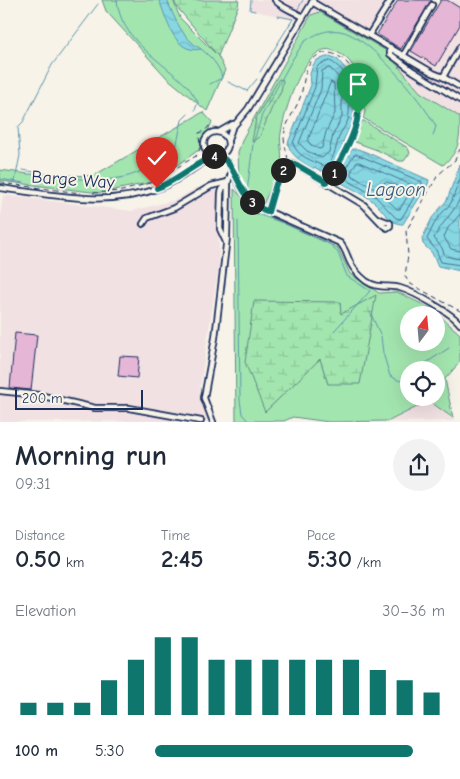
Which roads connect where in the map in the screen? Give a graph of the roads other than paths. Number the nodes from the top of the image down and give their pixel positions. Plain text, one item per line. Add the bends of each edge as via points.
1 (275, 0) edge
2 (391, 0) edge
3 (313, 1) edge
4 (432, 6) dead end
5 (303, 17) junction
6 (369, 35) junction
7 (390, 47) junction
8 (460, 47) edge
9 (403, 56) junction
10 (443, 77) junction
11 (460, 87) edge
12 (460, 100) edge
13 (236, 122) junction
14 (220, 130) junction
15 (228, 140) junction
16 (205, 146) junction
17 (228, 148) junction
18 (217, 156) junction
19 (229, 164) junction
20 (197, 165) junction
21 (232, 171) junction
22 (228, 184) junction
23 (0, 188) edge
24 (268, 212) junction
25 (377, 218) dead end
26 (143, 224) dead end
27 (227, 243) junction
28 (460, 324) edge
29 (0, 391) edge
30 (202, 421) edge
31 (214, 422) edge

1 - 5 street via 278,5
2 - 6 street
3 - 5 street
3 - 6 street
4 - 9 street
5 - 13 street via 248,109
6 - 7 street
7 - 9 street
7 - 12 street via 390,54
8 - 10 street
9 - 10 street
10 - 11 street
13 - 14 street
13 - 15 street
14 - 15 street
14 - 16 street via 208,136
15 - 17 street
16 - 18 street via 208,152
16 - 20 street
17 - 18 street
17 - 19 street
18 - 19 street
18 - 20 street, Barge Way
19 - 21 street
20 - 23 street, Barge Way via 162,187 113,198
21 - 22 street
21 - 24 street via 247,197
22 - 26 street via 211,186 174,208 147,218
22 - 27 street
22 - 27 street via 221,190 220,221
24 - 25 street via 276,184 289,163 364,205
24 - 28 street via 340,243 354,269 369,283 405,290 448,313
27 - 31 street via 204,398
29 - 30 street via 40,395 95,408 129,408

